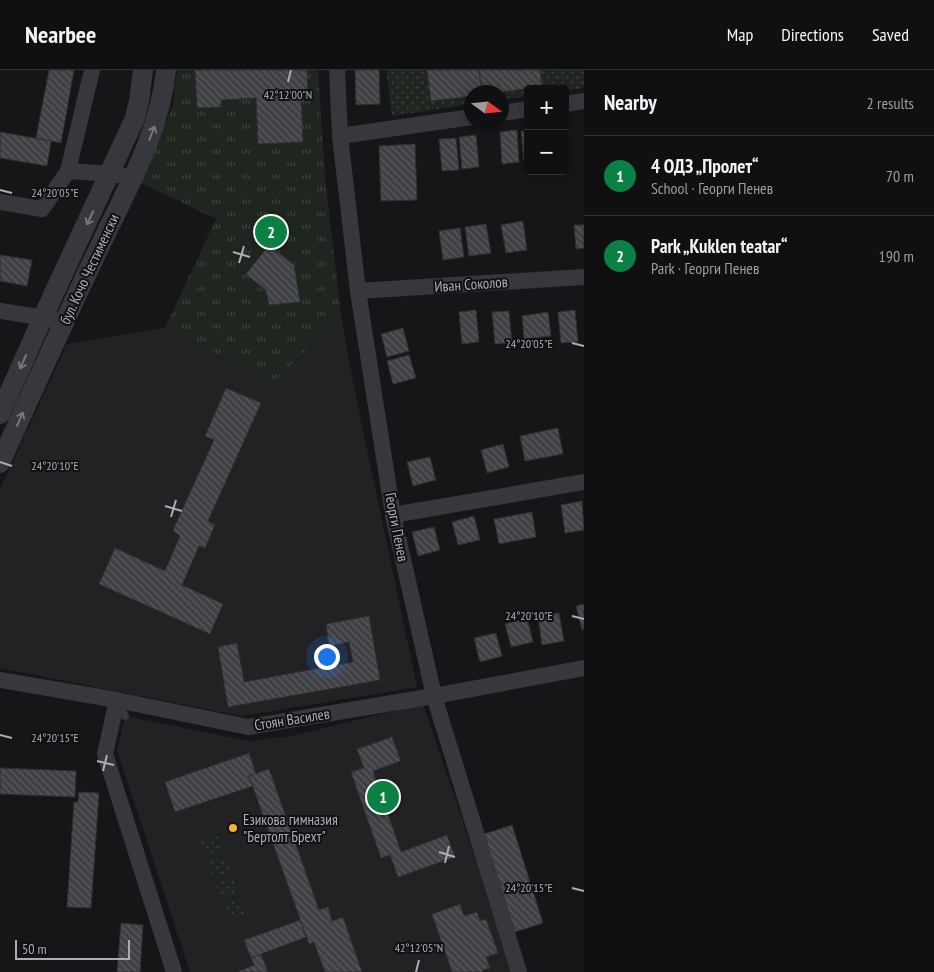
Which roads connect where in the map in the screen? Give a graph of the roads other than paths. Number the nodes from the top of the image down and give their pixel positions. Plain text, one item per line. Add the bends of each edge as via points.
1 (92, 70) edge
2 (143, 70) edge
3 (166, 70) edge
4 (337, 70) edge
5 (584, 101) edge
6 (569, 103) edge
7 (524, 110) edge
8 (509, 112) edge
9 (464, 118) edge
10 (340, 136) junction
11 (68, 172) junction
12 (111, 174) junction
13 (132, 177) junction
14 (0, 202) edge
15 (584, 277) edge
16 (358, 291) junction
17 (0, 311) edge
18 (43, 317) junction
19 (64, 321) junction
20 (0, 414) edge
21 (0, 464) edge
22 (584, 482) edge
23 (393, 515) junction
24 (584, 668) edge
25 (0, 680) edge
26 (434, 696) junction
27 (116, 700) junction
28 (125, 716) dead end
29 (174, 972) edge
30 (519, 972) edge

1 - 11 street
2 - 12 street, бул. Кочо Честименски via 135,118
13 -> 3 street, бул. Кочо Честименски via 156,122
4 - 10 street, Георги Пенев
5 - 6 street
7 - 8 street
9 - 10 street
10 - 16 street, Георги Пенев
11 - 12 street
11 - 14 street via 42,208
12 - 13 street
12 -> 18 street, бул. Кочо Честименски
13 - 19 street, бул. Кочо Честименски
15 - 16 street, Иван Соколов
16 - 23 street, Георги Пенев
17 - 18 street
18 - 19 street
18 -> 20 street, бул. Кочо Честименски
21 -> 19 street, бул. Кочо Честименски
22 - 23 street
23 - 26 street, Георги Пенев
24 - 26 street, Стоян Василев
25 - 27 street, Стоян Василев
26 - 27 street, Стоян Василев via 248,727
26 - 30 street, Георги Пенев
27 - 28 lane
27 - 29 street via 105,754

